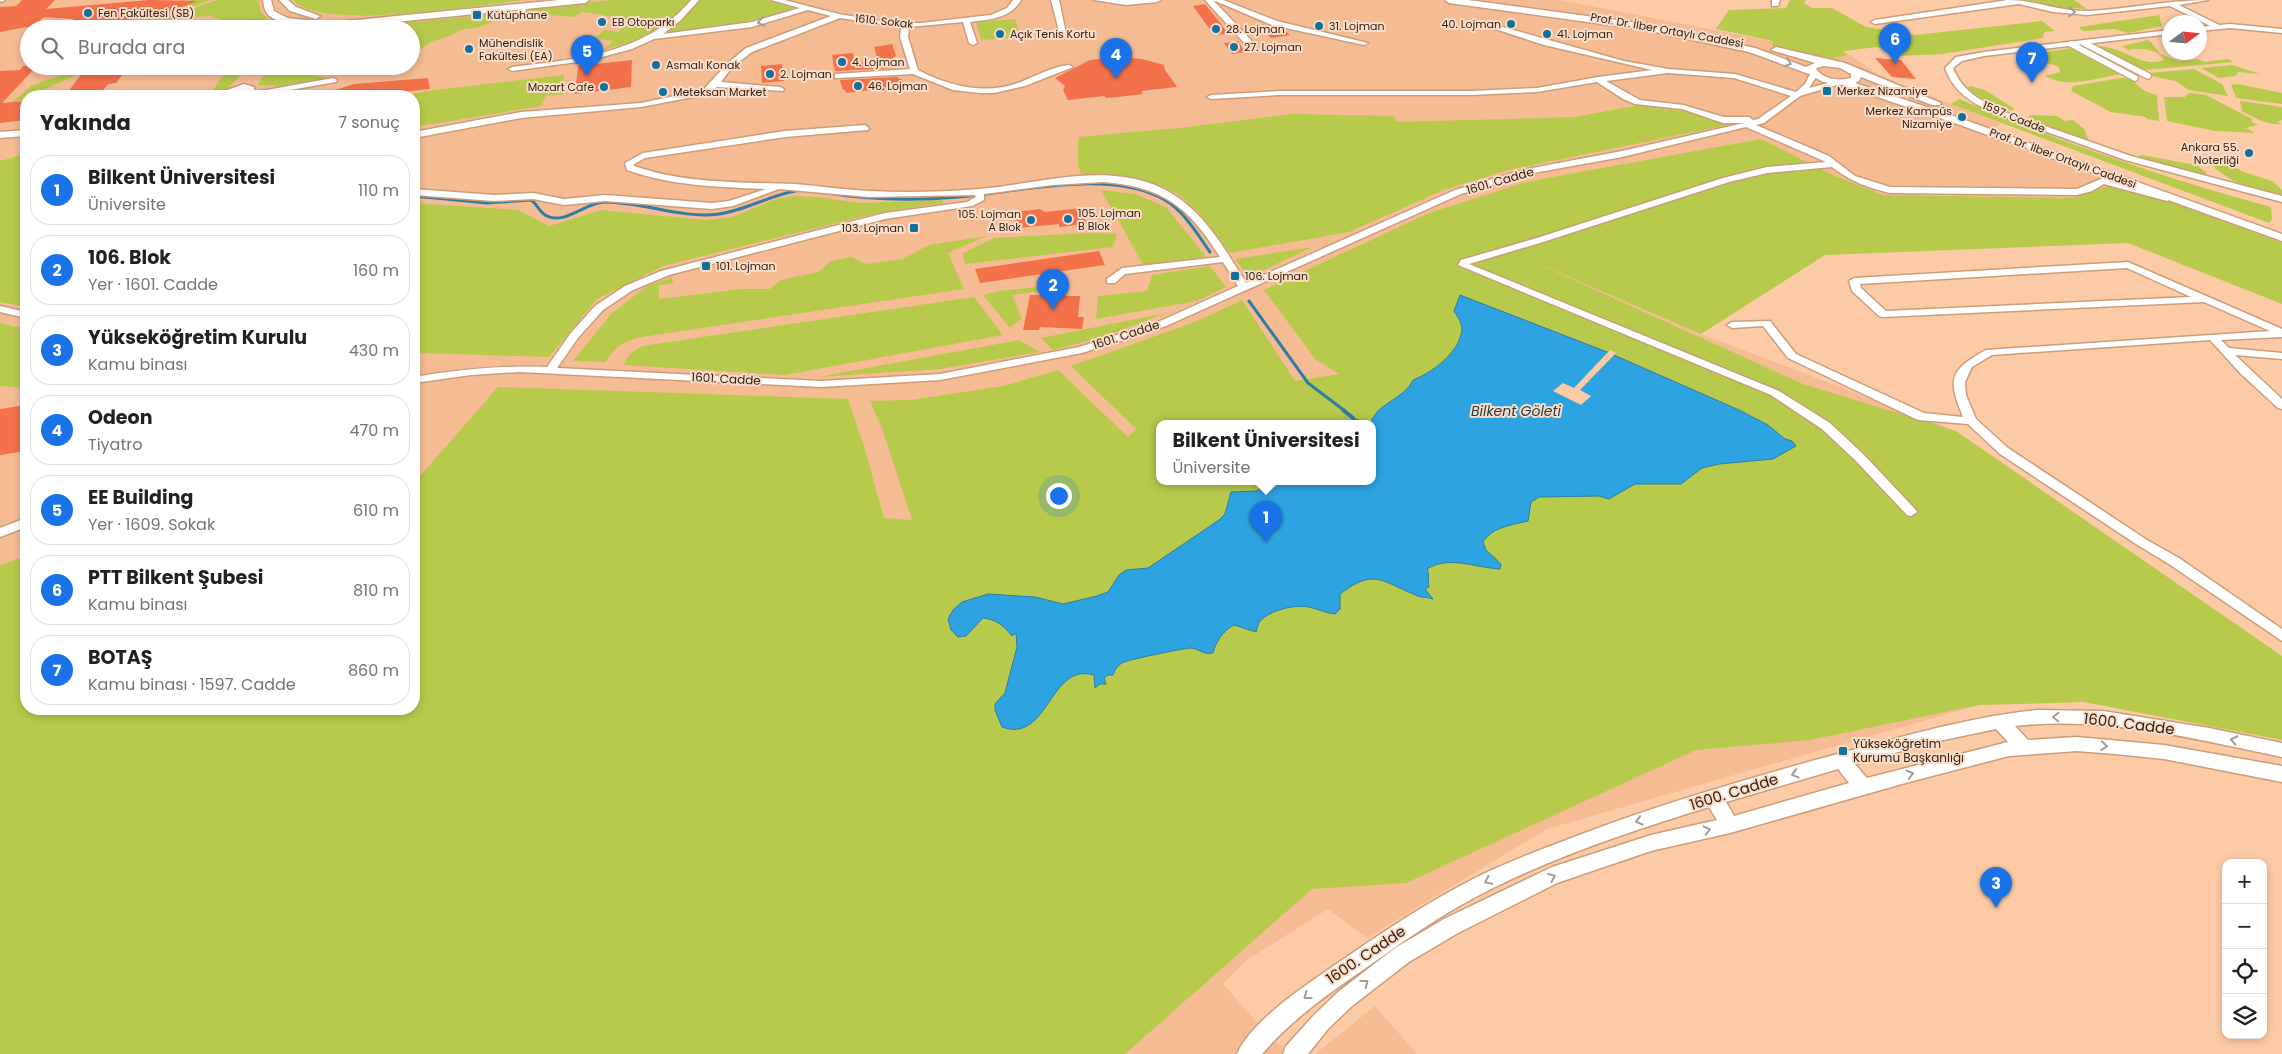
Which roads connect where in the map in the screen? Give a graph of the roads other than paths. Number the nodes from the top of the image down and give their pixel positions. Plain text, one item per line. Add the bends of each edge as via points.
1 (267, 0) edge
2 (283, 0) edge
3 (549, 0) edge
4 (585, 0) edge
5 (696, 0) edge
6 (775, 0) edge
7 (1017, 0) edge
8 (1055, 0) edge
9 (1098, 0) edge
10 (1157, 0) edge
11 (1208, 0) edge
12 (1217, 0) edge
13 (1448, 0) edge
14 (1474, 0) edge
15 (2204, 0) edge
16 (2015, 1) edge
17 (2172, 4) junction
18 (2158, 6) junction
19 (524, 8) junction
20 (808, 8) junction
21 (2178, 15) edge
22 (839, 16) junction
23 (288, 20) edge
24 (333, 20) edge
25 (349, 20) edge
26 (966, 20) junction
27 (1875, 22) dead end
28 (905, 26) junction
29 (1494, 26) dead end
30 (2218, 27) junction
31 (2207, 28) edge
32 (1064, 31) dead end
33 (2282, 31) edge
34 (2162, 33) edge
35 (651, 37) junction
36 (1248, 42) dead end
37 (973, 43) dead end
38 (1364, 43) dead end
39 (2084, 43) junction
40 (2071, 44) junction
41 (1828, 63) junction
42 (1069, 67) dead end
43 (512, 69) dead end
44 (1852, 70) junction
45 (914, 71) junction
46 (1668, 71) junction
47 (1813, 73) junction
48 (2146, 73) dead end
49 (838, 76) dead end
50 (2135, 78) dead end
51 (1598, 79) junction
52 (333, 80) dead end
53 (1839, 82) junction
54 (716, 84) junction
55 (780, 89) dead end
56 (270, 90) edge
57 (1797, 95) junction
58 (1211, 97) dead end
59 (1945, 111) junction
60 (1762, 121) junction
61 (1749, 125) junction
62 (20, 128) edge
63 (865, 128) dead end
64 (0, 130) edge
65 (1998, 131) junction
66 (20, 133) edge
67 (420, 134) edge
68 (0, 135) edge
69 (1832, 164) junction
70 (786, 187) junction
71 (420, 192) edge
72 (980, 194) junction
73 (2282, 199) edge
74 (2193, 205) junction
75 (2282, 231) edge
76 (2282, 238) edge
77 (1226, 259) junction
78 (1111, 281) dead end
79 (1244, 288) junction
80 (2208, 299) junction
81 (0, 309) edge
82 (20, 314) edge
83 (1732, 325) dead end
84 (2282, 333) edge
85 (2214, 336) junction
86 (2227, 351) junction
87 (2282, 356) edge
88 (550, 370) junction
89 (420, 378) edge
90 (2282, 405) edge
91 (1971, 421) junction
92 (1911, 512) dead end
93 (20, 525) edge
94 (0, 533) edge
95 (2282, 636) edge
96 (2000, 720) junction
97 (2024, 748) junction
98 (2282, 750) edge
99 (1842, 760) junction
100 (2282, 774) edge
101 (1864, 788) junction
102 (1714, 799) junction
103 (1730, 825) junction
104 (1248, 1054) edge
105 (1294, 1054) edge

1 - 23 street via 271,13
2 - 24 street via 292,10
3 - 19 street
4 - 19 street
5 - 35 street via 675,23
6 - 20 street, 1610. Sokak
7 - 26 street, 1610. Sokak via 1004,14
8 - 32 street
9 - 10 street via 1126,4
11 - 36 street
12 - 38 street via 1275,23
13 -> 47 street, Prof. Dr. İlber Ortaylı Caddesi via 1646,27 1752,50
14 - 41 street, Prof. Dr. İlber Ortaylı Caddesi via 1657,25
15 - 17 street
16 -> 18 street via 2064,12 2099,13
16 - 27 street
17 - 18 street
17 - 30 street
18 - 21 street
19 - 25 street
20 - 22 street, 1610. Sokak
20 -> 35 street via 760,22
22 - 28 street, 1610. Sokak
22 - 54 street via 749,50 726,69
26 - 28 street, 1610. Sokak
26 - 37 street
28 - 45 street via 904,37
29 - 46 street via 1588,55
30 - 31 street
30 - 33 street
34 - 39 street, 1597. Cadde
35 - 43 street via 578,60
39 - 40 street, 1597. Cadde
39 - 48 street
40 - 50 street
40 - 73 street, 1597. Cadde via 1969,57 1959,59 1949,68 1957,86 1976,102 1999,112 2148,164
41 - 44 street, Prof. Dr. İlber Ortaylı Caddesi
41 - 47 street via 1814,65
42 - 45 street via 1045,72 1018,85 977,91 936,83
44 - 53 street via 1856,79
44 - 59 street, Prof. Dr. İlber Ortaylı Caddesi
45 - 49 street via 892,75
46 - 51 street
46 - 57 street via 1735,76
47 - 53 street, Prof. Dr. İlber Ortaylı Caddesi
47 - 57 street, 1601. Cadde via 1808,85
51 - 58 street via 1537,90 1279,93
51 - 60 street via 1638,102 1683,107 1723,120
52 - 56 street
53 - 57 street, 1601. Cadde
53 - 59 street, Prof. Dr. İlber Ortaylı Caddesi
54 - 55 street
54 - 67 street via 706,92 650,103 521,115
57 - 60 street, 1601. Cadde
59 - 65 street, Prof. Dr. İlber Ortaylı Caddesi
60 - 61 street, 1601. Cadde
61 - 69 street via 1826,158
61 - 79 street, 1601. Cadde via 1527,172 1458,192
62 - 64 street
63 - 70 street via 764,137 643,156 629,163 630,168 662,178
65 - 74 street, Prof. Dr. İlber Ortaylı Caddesi
65 - 75 street, Prof. Dr. İlber Ortaylı Caddesi
66 - 68 street
69 - 74 street via 1869,186 1890,190 2077,192 2103,181
69 - 92 street via 1768,170 1726,180 1464,262 1463,265 1775,392 1826,426
70 - 71 street via 730,204 712,206 605,198 564,202 533,196 494,198
70 - 72 street via 909,195
72 - 77 street via 1092,179 1150,188 1171,197 1190,212
72 - 88 street via 968,204 885,216 665,273 629,288 598,308
74 - 76 street, Prof. Dr. İlber Ortaylı Caddesi
77 - 78 street via 1122,272
77 - 79 street
79 - 88 street, 1601. Cadde via 1162,324 1082,350 940,376 821,384
80 - 80 street via 2128,265 1854,281 1856,289 1883,314
80 - 84 street
81 - 82 street
83 - 91 street via 1766,323 1792,356 1922,417
84 - 85 street
85 - 86 street
85 - 91 street via 1990,352 1967,365 1959,382 1960,395
86 - 87 street
86 - 90 street
88 - 89 street, 1601. Cadde via 519,369
91 - 95 street via 2004,451 2174,561
93 - 94 street
96 - 97 street
98 -> 96 street, 1600. Cadde via 2209,734 2103,718
96 - 99 street, 1600. Cadde
97 -> 100 street, 1600. Cadde via 2077,744 2164,752
101 -> 97 street, 1600. Cadde via 1988,753
99 - 101 street
99 -> 102 street, 1600. Cadde
101 - 103 street, 1600. Cadde
102 - 103 street
102 -> 104 street, 1600. Cadde via 1591,837 1513,869 1453,900 1378,946 1304,998
105 -> 103 street, 1600. Cadde via 1345,999 1402,955 1451,926 1552,876 1651,843

